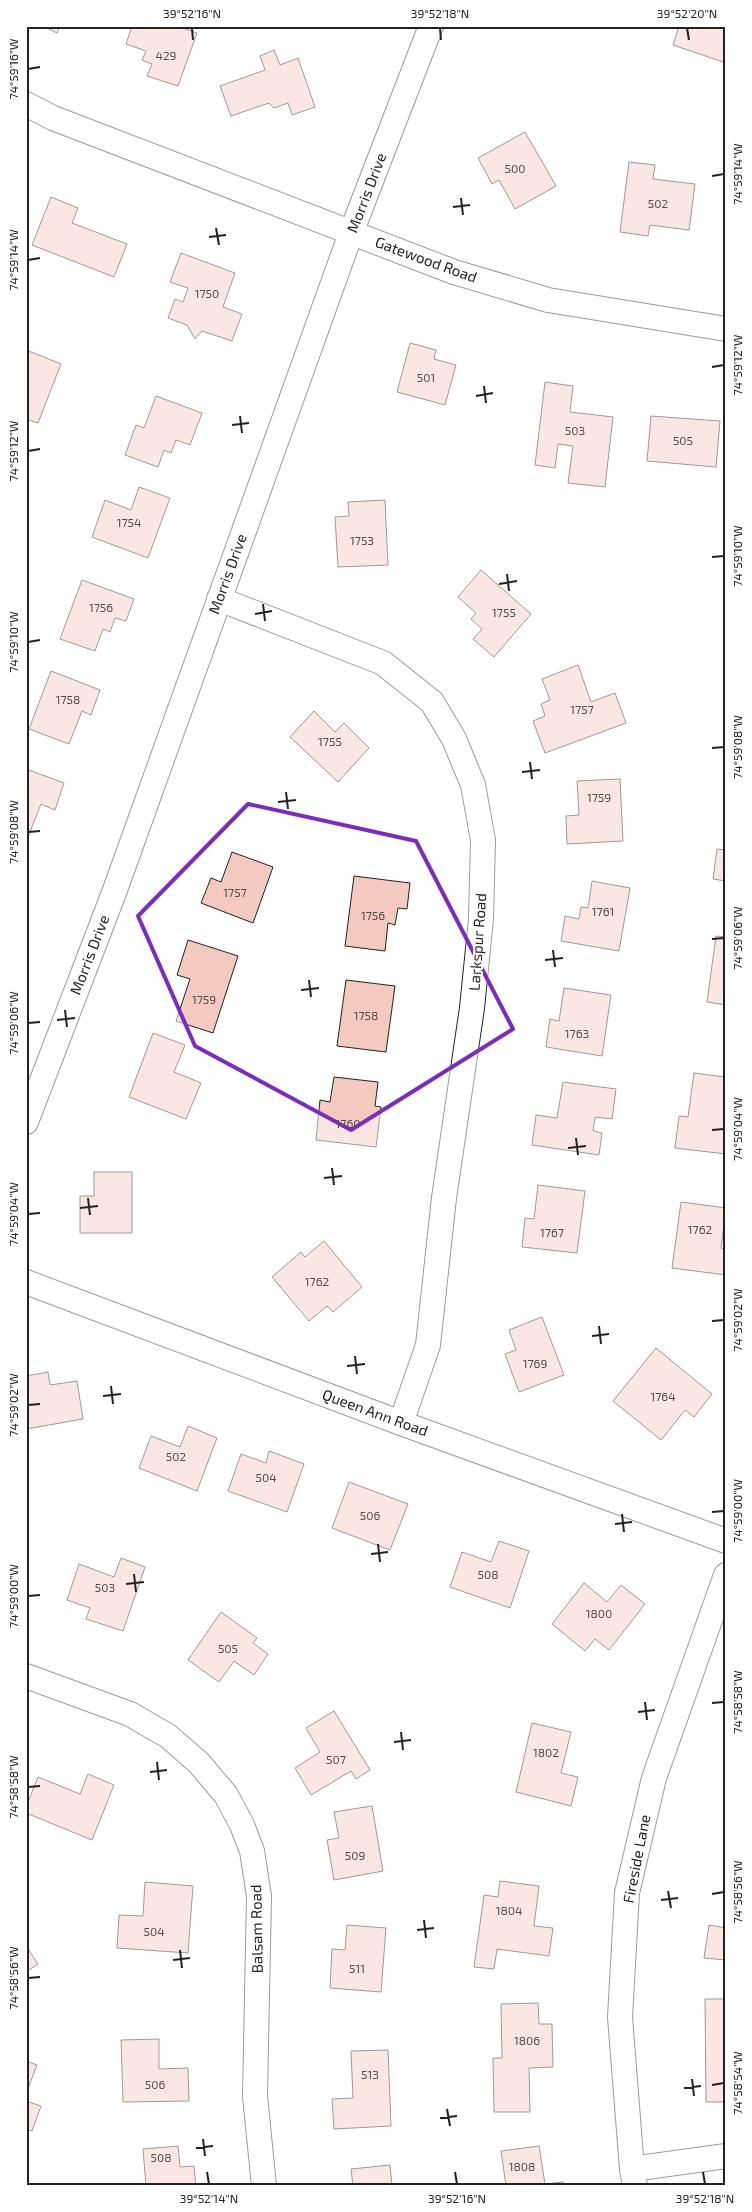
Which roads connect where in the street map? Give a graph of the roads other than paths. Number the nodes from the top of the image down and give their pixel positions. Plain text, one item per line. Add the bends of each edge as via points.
1 (431, 26) edge
2 (26, 104) edge
3 (351, 233) junction
4 (726, 329) edge
5 (219, 600) junction
6 (26, 1122) edge
7 (26, 1282) edge
8 (401, 1423) junction
9 (726, 1541) edge
10 (726, 1575) edge
11 (26, 1676) edge
12 (726, 2156) edge
13 (634, 2177) edge
14 (264, 2186) edge

1 - 3 street, Morris Drive
2 - 3 street, Gatewood Road via 53,118
3 - 4 street, Gatewood Road via 454,272 548,300
3 - 5 street, Morris Drive
5 - 6 street, Morris Drive via 115,890
5 - 8 street, Larkspur Road via 383,663 432,702 454,739 473,785 483,840 481,919 472,1008 444,1198 428,1345
7 - 8 street, Queen Ann Road
8 - 9 street, Queen Ann Road
10 - 13 street, Fireside Lane via 654,1778 627,1893 620,2017
11 - 14 street, Balsam Road via 130,1714 168,1736 199,1763 220,1788 242,1825 252,1851 259,1896 254,2096
12 - 13 street

